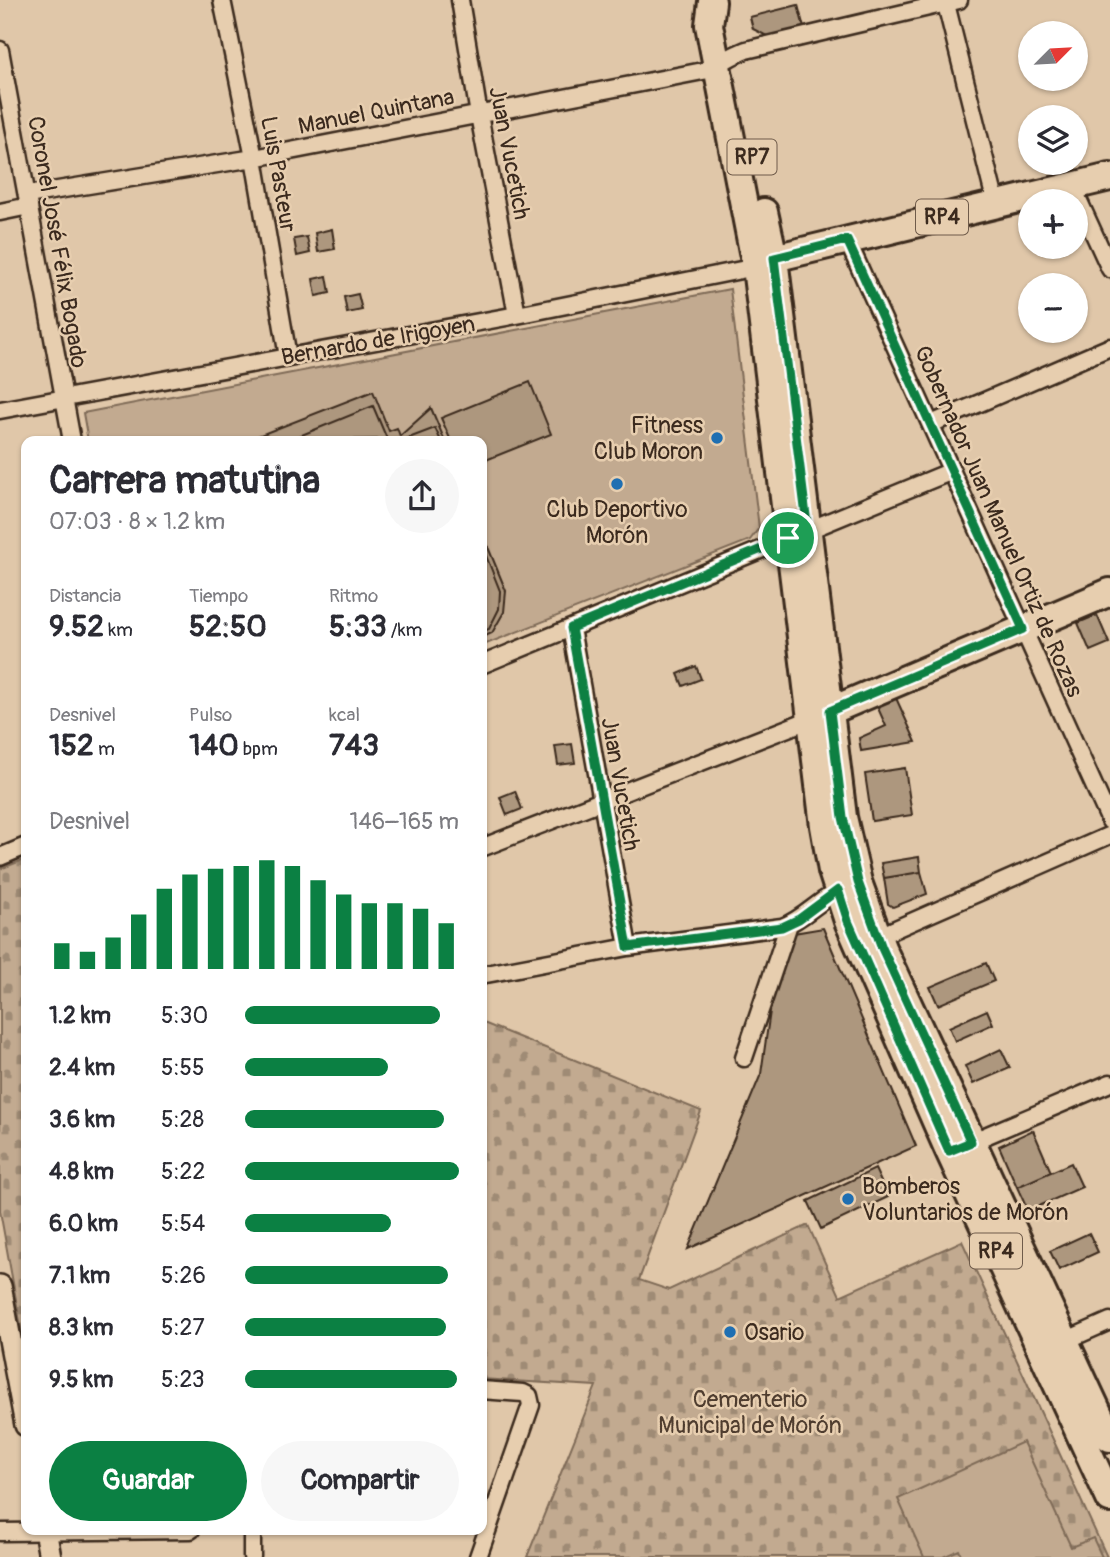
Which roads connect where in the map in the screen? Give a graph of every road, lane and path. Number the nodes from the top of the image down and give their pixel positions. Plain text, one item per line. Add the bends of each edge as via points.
1 (222, 0) edge
2 (460, 0) edge
3 (712, 1) edge
4 (950, 1) edge
5 (0, 50) edge
6 (723, 61) junction
7 (479, 115) junction
8 (254, 158) junction
9 (1110, 177) edge
10 (1072, 186) junction
11 (28, 201) junction
12 (996, 204) junction
13 (0, 212) edge
14 (847, 240) junction
15 (765, 262) junction
16 (1110, 269) edge
17 (517, 314) junction
18 (1110, 347) edge
19 (288, 357) junction
20 (64, 398) junction
21 (0, 410) edge
22 (931, 424) junction
23 (71, 436) edge
24 (953, 471) junction
25 (798, 535) junction
26 (1110, 592) edge
27 (571, 628) junction
28 (1023, 629) junction
29 (487, 663) edge
30 (821, 715) junction
31 (600, 799) junction
32 (1110, 821) edge
33 (1110, 835) edge
34 (487, 846) edge
35 (21, 848) edge
36 (0, 857) edge
37 (848, 886) junction
38 (789, 924) junction
39 (877, 937) junction
40 (628, 947) junction
41 (487, 974) edge
42 (744, 1058) dead end
43 (1110, 1083) edge
44 (960, 1147) junction
45 (0, 1286) edge
46 (1110, 1321) edge
47 (5, 1336) edge
48 (1053, 1346) junction
49 (20, 1360) edge
50 (487, 1390) edge
51 (1110, 1438) edge
52 (1110, 1499) edge
53 (487, 1523) edge
54 (0, 1532) edge
55 (21, 1532) edge
56 (46, 1535) edge
57 (252, 1535) edge
58 (483, 1535) edge
59 (50, 1557) edge
60 (252, 1557) edge
61 (478, 1557) edge

1 - 8 street, Luis Pasteur
2 - 7 street, Juan Vucetich
3 - 6 main road, RP7 via 709,25
4 - 6 street, Manuel Quintana
4 - 12 street
5 - 11 street, Coronel José Félix Bogado
6 - 7 street, Manuel Quintana
6 - 15 main road, RP7
7 - 8 street, Manuel Quintana
7 - 17 street, Juan Vucetich
8 - 11 street, Manuel Quintana
8 - 19 street, Luis Pasteur
9 - 10 main road, Bernardo de Irigoyen / RP4
10 - 12 main road, Bernardo de Irigoyen / RP4
10 - 16 street
11 - 13 street, Manuel Quintana
11 - 20 street, Coronel José Félix Bogado
12 - 14 main road, Bernardo de Irigoyen / RP4
14 - 15 main road, Bernardo de Irigoyen / RP4
14 - 22 street, Gobernador Juan Manuel Ortiz de Rozas
15 - 17 street, Bernardo de Irigoyen
15 - 25 main road, RP4
17 - 19 street, Bernardo de Irigoyen
18 - 22 street
19 - 20 street, Bernardo de Irigoyen
20 - 21 street, Bernardo de Irigoyen
20 - 23 street, Coronel José Félix Bogado
22 - 24 street, Gobernador Juan Manuel Ortiz de Rozas
24 - 25 street
24 - 28 street, Gobernador Juan Manuel Ortiz de Rozas
25 - 27 street
25 - 30 main road, RP4
26 - 28 main road
27 - 29 street
27 - 31 street, Juan Vucetich
28 - 30 main road
28 - 32 street, Gobernador Juan Manuel Ortiz de Rozas
30 - 31 street
30 - 37 main road, RP4 via 824,826
31 - 34 street
31 - 40 street, Juan Vucetich
33 - 39 street
35 - 36 street
37 - 38 street
37 - 39 main road, RP4
37 - 44 main road, RP4 via 848,921
38 - 40 street
38 - 42 street
39 - 44 main road, RP4
40 - 41 street
43 - 44 street
44 - 48 main road, RP4
45 - 47 street
46 - 48 street
47 - 49 street
48 - 51 main road, RP4
48 - 52 main road, RP4
50 - 53 street via 523,1393 531,1405
54 - 55 street
56 - 59 street
57 - 60 street
58 - 61 street

